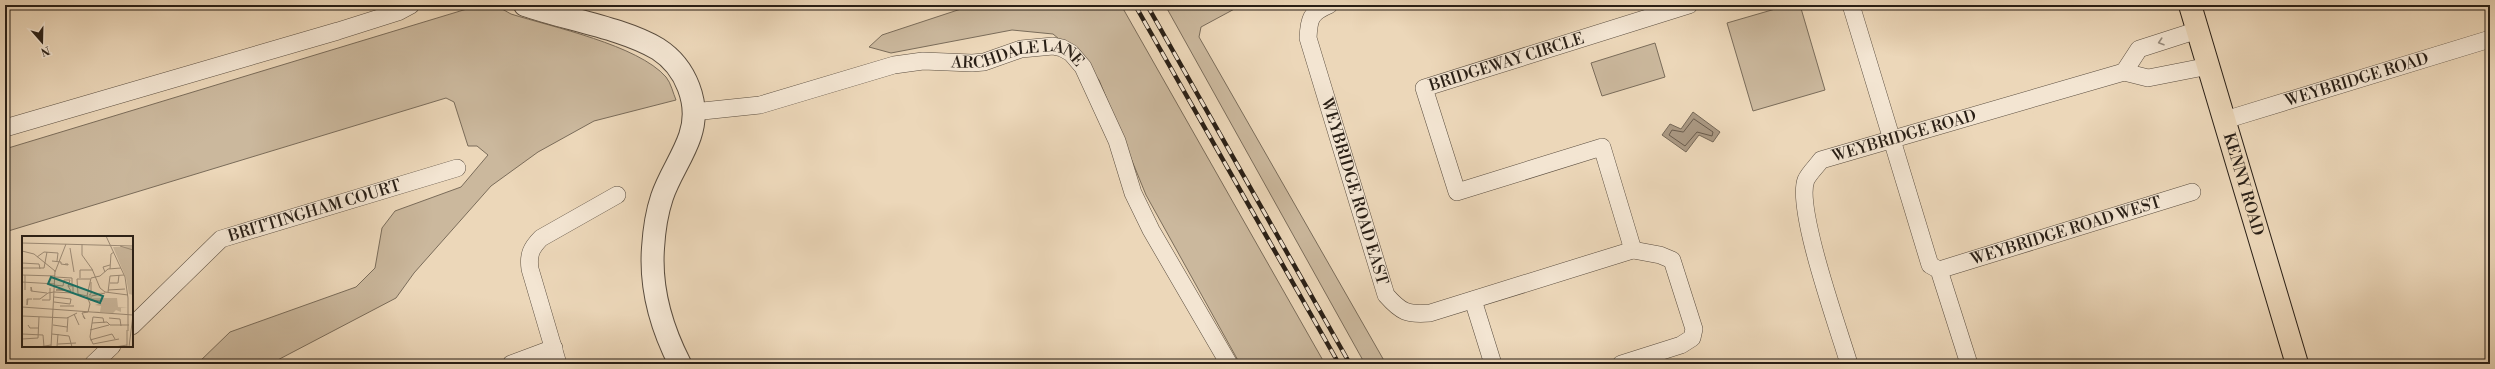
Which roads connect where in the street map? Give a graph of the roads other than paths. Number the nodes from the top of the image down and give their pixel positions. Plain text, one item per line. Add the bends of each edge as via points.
1 (412, 5) edge
2 (525, 5) edge
3 (1329, 5) edge
4 (1689, 5) edge
5 (1851, 5) edge
6 (2190, 5) edge
7 (2198, 30) junction
8 (2490, 39) edge
9 (2209, 66) junction
10 (2124, 72) junction
11 (693, 112) junction
12 (2225, 120) junction
13 (5, 128) edge
14 (1892, 138) junction
15 (458, 168) dead end
16 (2192, 192) dead end
17 (617, 195) dead end
18 (1633, 250) junction
19 (1939, 270) junction
20 (1473, 300) junction
21 (133, 325) edge
22 (111, 347) edge
23 (554, 348) junction
24 (94, 364) edge
25 (512, 364) edge
26 (558, 364) edge
27 (680, 364) edge
28 (1229, 364) edge
29 (1493, 364) edge
30 (1621, 364) edge
31 (1849, 364) edge
32 (1969, 364) edge
33 (2297, 364) edge

1 - 13 street via 338,31
2 - 11 street via 650,44 669,57 683,74 690,89
3 - 20 street, WEYBRIDGE ROAD EAST via 1317,10 1309,21 1308,38 1386,295 1397,308 1413,315 1430,313
4 - 18 street, BRIDGEWAY CIRCLE via 1424,88 1457,192 1602,147
5 - 14 street
6 - 7 main road, KENNY ROAD
7 - 9 main road, KENNY ROAD
7 -> 10 street via 2139,49
8 - 12 street, WEYBRIDGE ROAD
9 - 10 street, WEYBRIDGE ROAD via 2148,78
9 - 12 main road, KENNY ROAD
10 - 14 street, WEYBRIDGE ROAD
11 - 27 street via 690,136 662,197 653,247 653,282 659,316
11 - 28 street, ARCHDALE LANE via 760,105 894,65 923,61 984,62 1021,49 1053,46 1062,48 1071,53 1084,68 1117,141 1133,193 1151,230
12 - 33 main road, KENNY ROAD
14 - 19 street via 1930,264
14 - 31 street, WEYBRIDGE ROAD via 1821,160 1806,180 1804,205 1811,236
15 - 21 street, BRITTINGHAM COURT via 221,239
16 - 19 street, WEYBRIDGE ROAD WEST
17 - 23 street via 541,238 532,246 528,258 530,269
18 - 20 street, WEYBRIDGE ROAD EAST
18 - 30 street via 1672,260 1694,329 1692,338 1681,345
19 - 32 street
20 - 29 street
22 - 24 street
23 - 25 street
23 - 26 street

